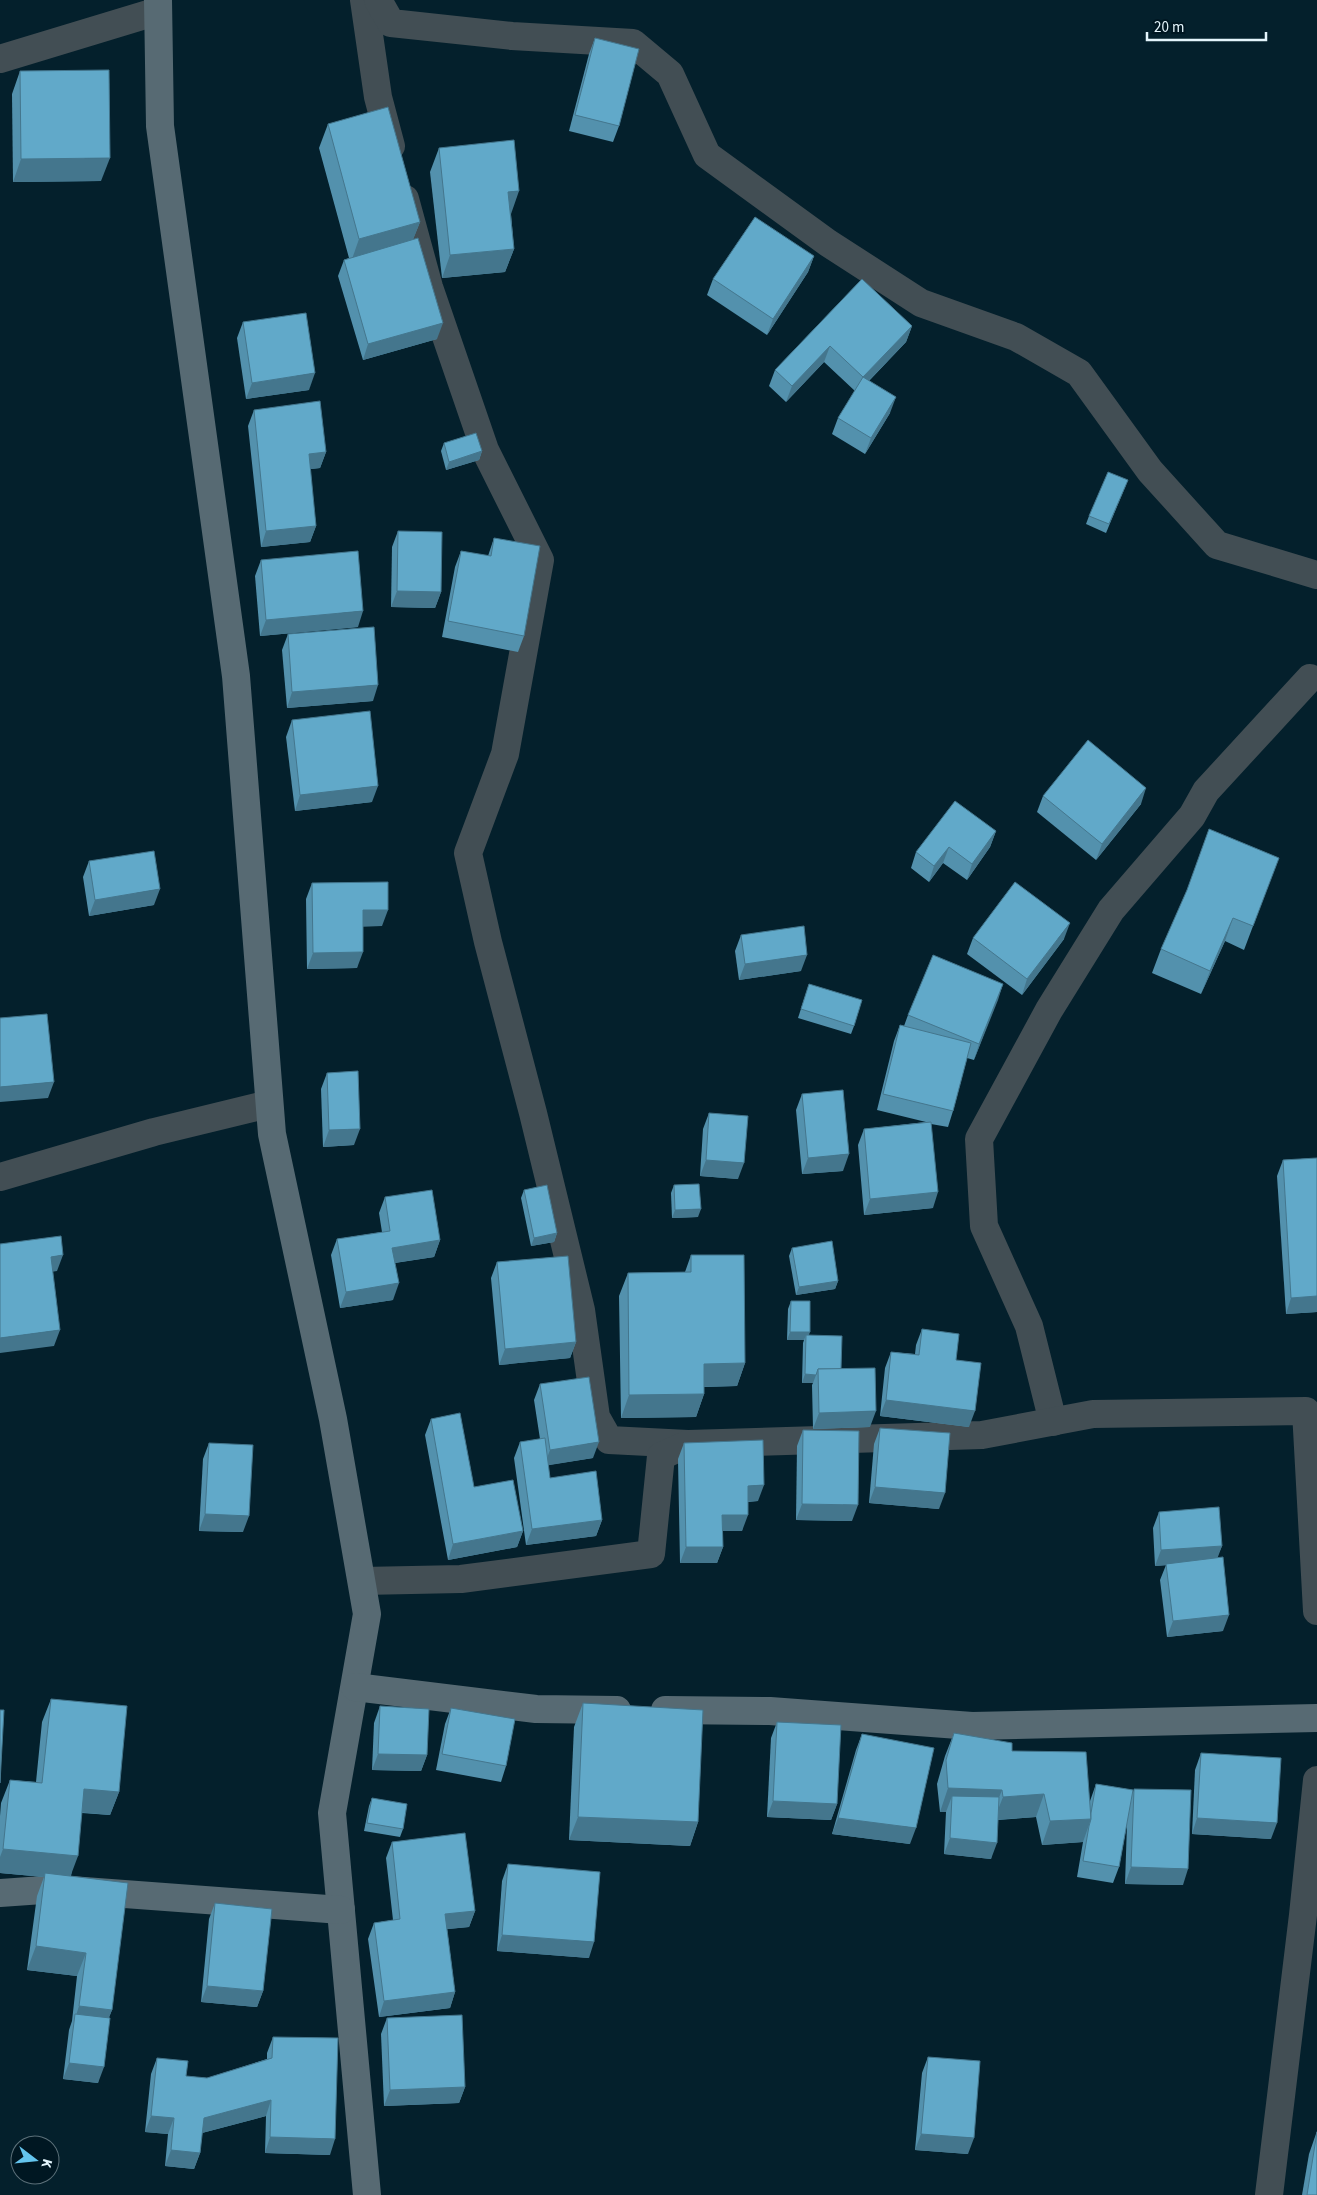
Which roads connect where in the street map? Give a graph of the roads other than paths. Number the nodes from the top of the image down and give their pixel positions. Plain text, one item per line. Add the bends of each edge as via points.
1 (364, 0) edge
2 (378, 0) edge
3 (158, 6) edge
4 (0, 59) edge
5 (1317, 575) edge
6 (1310, 678) dead end
7 (269, 1104) junction
8 (0, 1177) edge
9 (1311, 1411) edge
10 (1053, 1422) junction
11 (688, 1444) junction
12 (362, 1582) junction
13 (1317, 1611) edge
14 (355, 1687) junction
15 (1317, 1718) edge
16 (1317, 1780) edge
17 (0, 1893) edge
18 (341, 1910) junction
19 (367, 2195) edge
20 (1269, 2195) edge

1 - 11 street via 378,97 429,287 485,450 540,560 505,754 468,853 581,1310 596,1417 609,1440
2 - 5 street via 391,23 512,36 633,43 670,74 707,155 828,243 921,303 1016,337 1079,373 1150,470 1217,545
3 - 4 street
3 - 7 street via 160,126 236,676
6 - 10 street via 1206,792 1192,816 1111,910 1049,1010 979,1139 984,1226 1029,1326
7 - 8 street via 154,1132
7 - 12 street via 272,1134 333,1419
9 - 10 street via 1093,1414
9 - 13 street
10 - 11 street via 982,1435
11 - 12 street via 661,1456 651,1554 460,1579
12 - 14 street via 367,1614
14 - 15 street via 536,1709 770,1711 972,1726
14 - 18 street via 332,1813
16 - 20 street
17 - 18 street via 57,1889
18 - 19 street

